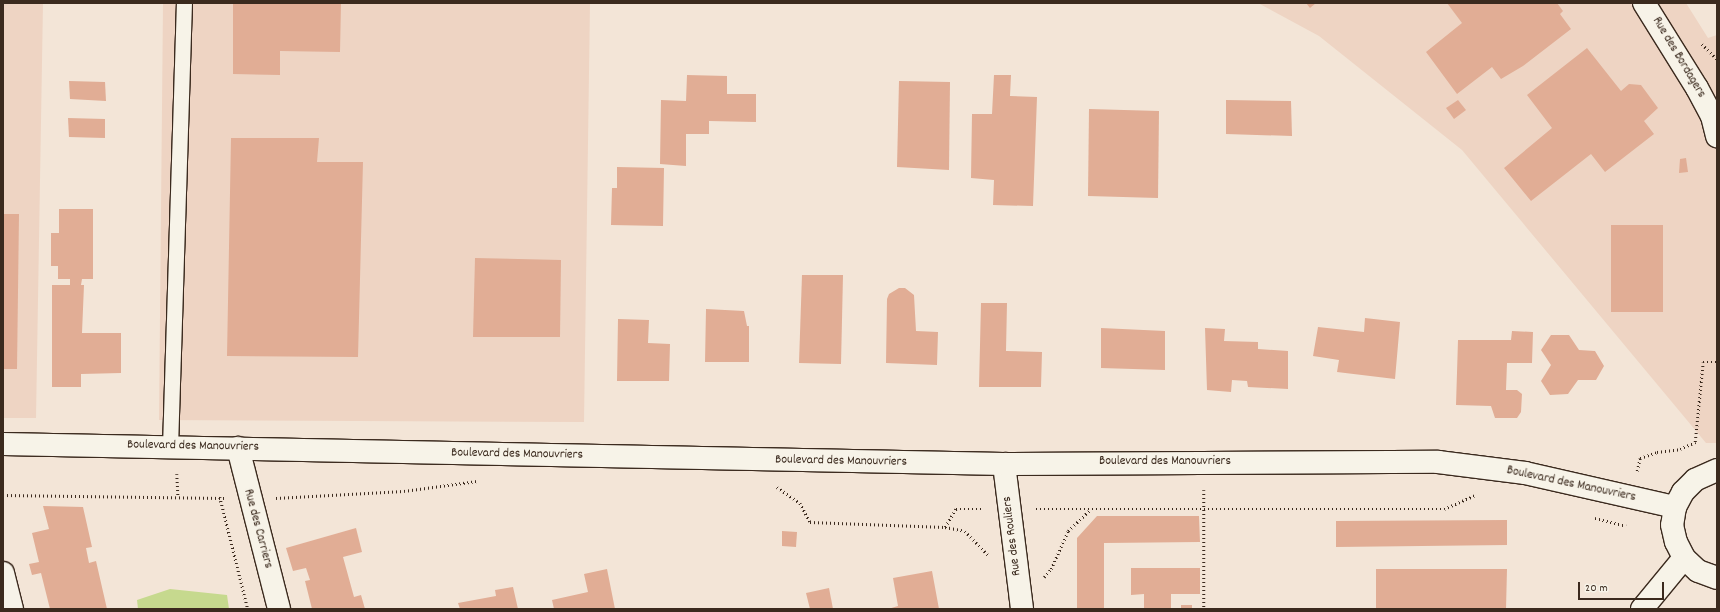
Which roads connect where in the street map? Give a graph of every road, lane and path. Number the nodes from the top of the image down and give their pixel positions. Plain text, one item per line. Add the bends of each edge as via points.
1 (184, 3) edge
2 (1644, 3) edge
3 (1717, 136) edge
4 (1717, 362) edge
5 (3, 444) edge
6 (170, 447) junction
7 (238, 448) junction
8 (1004, 464) junction
9 (1717, 470) edge
10 (1635, 477) dead end
11 (483, 480) dead end
12 (771, 487) dead end
13 (1482, 494) dead end
14 (3, 496) edge
15 (220, 497) junction
16 (249, 499) junction
17 (1675, 507) junction
18 (1010, 508) junction
19 (1204, 509) junction
20 (1090, 510) junction
21 (1589, 516) dead end
22 (1626, 526) dead end
23 (945, 527) junction
24 (991, 557) dead end
25 (1684, 558) junction
26 (3, 573) edge
27 (1040, 578) dead end
28 (1717, 578) edge
29 (12, 609) edge
30 (248, 609) edge
31 (278, 609) edge
32 (1022, 609) edge
33 (1204, 609) edge
34 (1642, 609) edge

1 - 6 lane
2 - 3 street, Rue des Bordagers via 1697,88 1712,116
4 - 10 path via 1704,362 1695,442 1680,449 1657,452 1640,458
5 - 6 street, Boulevard des Manouvriers
6 - 7 street, Boulevard des Manouvriers
7 - 8 street, Boulevard des Manouvriers
7 - 16 street, Rue des Carriers
8 - 17 street, Boulevard des Manouvriers via 1438,462 1525,473
8 - 18 street, Rue des Rouliers
9 - 17 street via 1695,480 1683,492
11 - 16 path via 404,491
12 - 23 path via 779,488 800,503 810,522
13 - 19 path via 1469,496 1444,510
14 - 15 path
15 - 16 path
15 - 30 path
16 - 31 street, Rue des Carriers
17 - 25 street via 1672,525 1676,542
18 - 20 path
18 - 23 path via 956,509
18 - 32 street, Rue des Rouliers
19 - 20 path
19 - 33 path
20 - 27 path via 1068,531 1051,569
21 - 22 path
23 - 24 path via 965,531
25 - 28 street via 1698,570
25 - 34 street
26 - 29 street

